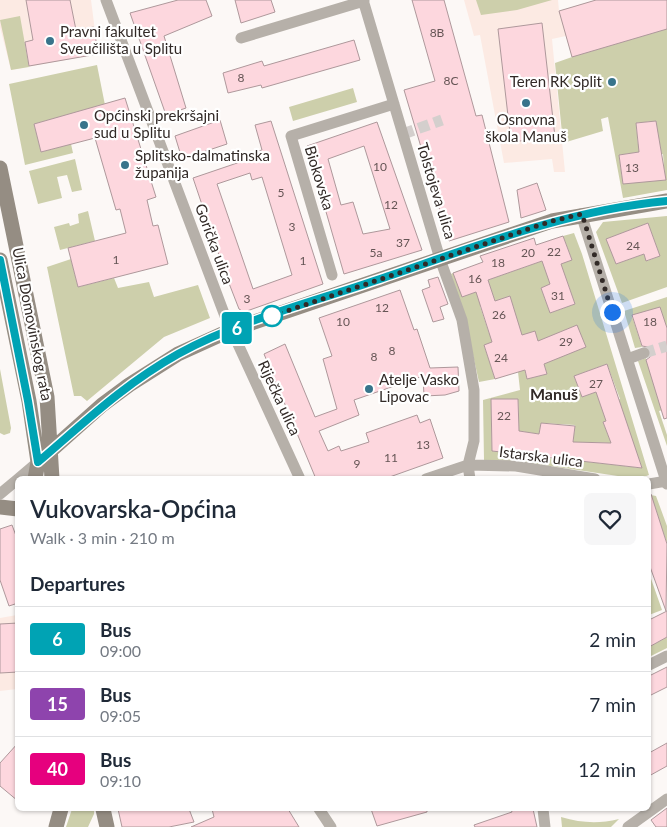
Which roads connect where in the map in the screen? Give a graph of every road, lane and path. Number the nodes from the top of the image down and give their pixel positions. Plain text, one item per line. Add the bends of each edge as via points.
1 (106, 0) edge
2 (363, 1) edge
3 (241, 38) dead end
4 (394, 104) junction
5 (0, 168) edge
6 (667, 201) edge
7 (582, 214) junction
8 (440, 259) junction
9 (0, 260) edge
10 (332, 275) dead end
11 (231, 330) junction
12 (43, 458) junction
13 (468, 466) junction
14 (22, 476) edge
15 (36, 476) edge
16 (51, 476) edge
17 (299, 476) edge
18 (436, 476) edge
19 (470, 476) edge
20 (577, 476) edge
21 (15, 482) edge
22 (667, 482) edge
23 (651, 484) edge
24 (0, 494) edge
25 (0, 507) edge
26 (15, 509) edge
27 (667, 656) edge
28 (651, 664) edge
29 (667, 799) edge
30 (651, 810) edge
31 (60, 811) edge
32 (320, 811) edge
33 (543, 811) edge
34 (650, 811) edge
35 (56, 827) edge
36 (331, 827) edge
37 (545, 827) edge
38 (628, 827) edge

1 - 11 street, Gorička ulica
2 - 3 street, Tolstojeva ulica
2 - 4 street, Tolstojeva ulica
4 - 8 street, Tolstojeva ulica
4 - 10 street, Biokovska via 291,136
5 - 12 street, Ulica Domovinskog rata via 47,397 50,426
6 - 7 street
7 - 8 street
7 - 22 street
8 - 11 street
8 - 13 street, Tolstojeva ulica via 462,320 474,390 474,441
9 - 12 street, Ulica Domovinskog rata via 28,401
11 - 12 street via 178,354 129,385
11 - 17 street, Riječka ulica
12 - 14 street
12 - 15 street
12 - 16 street
13 - 18 street, Istarska ulica
13 - 19 street, Tolstojeva ulica
13 - 20 street, Istarska ulica via 516,466
21 - 24 street
22 - 23 street
25 - 26 street
27 - 28 street
29 - 30 street
31 - 35 street
32 - 36 street
33 - 37 street
34 - 38 street

